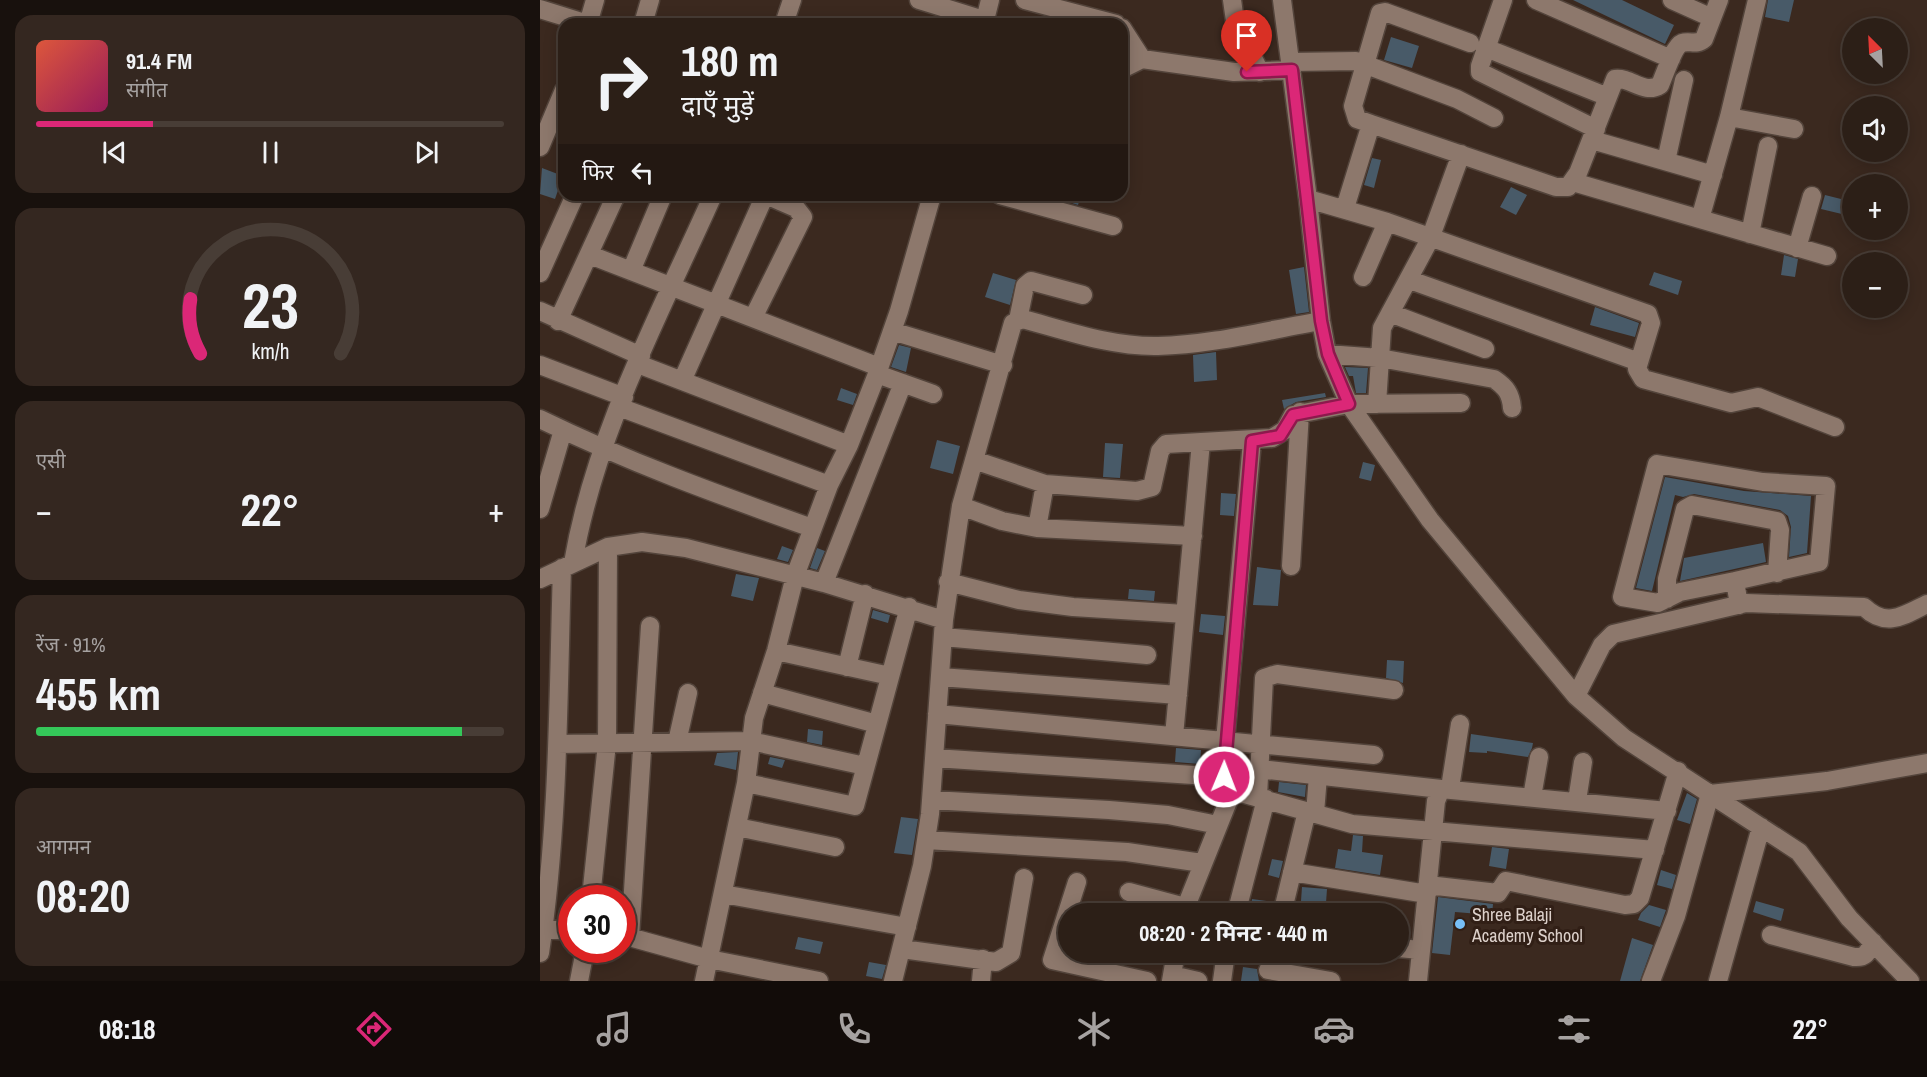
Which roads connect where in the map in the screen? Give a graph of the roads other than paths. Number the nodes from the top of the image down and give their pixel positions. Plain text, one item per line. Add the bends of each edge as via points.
1 (595, 0) edge
2 (650, 0) edge
3 (792, 0) edge
4 (919, 0) edge
5 (990, 0) edge
6 (1025, 0) edge
7 (1282, 0) edge
8 (1503, 0) edge
9 (1536, 0) edge
10 (1672, 0) edge
11 (1719, 0) edge
12 (1757, 0) edge
13 (1226, 2) edge
14 (545, 7) edge
15 (1088, 8) edge
16 (1401, 8) edge
17 (573, 18) edge
18 (590, 18) edge
19 (646, 18) edge
20 (786, 18) edge
21 (972, 18) edge
22 (985, 18) edge
23 (1106, 18) edge
24 (1712, 18) junction
25 (1128, 37) edge
26 (1478, 45) junction
27 (1143, 59) junction
28 (1671, 59) junction
29 (1365, 64) junction
30 (1128, 66) edge
31 (1291, 66) junction
32 (1260, 72) junction
33 (1684, 80) dead end
34 (1608, 97) junction
35 (558, 106) edge
36 (1729, 117) junction
37 (1494, 118) dead end
38 (552, 121) edge
39 (1371, 124) junction
40 (1794, 129) dead end
41 (1594, 134) junction
42 (1768, 146) dead end
43 (540, 147) edge
44 (1461, 154) junction
45 (1666, 161) junction
46 (1713, 175) junction
47 (1574, 182) junction
48 (1812, 196) dead end
49 (1308, 199) junction
50 (572, 201) edge
51 (613, 201) edge
52 (660, 201) edge
53 (710, 201) edge
54 (762, 201) edge
55 (779, 201) edge
56 (930, 201) edge
57 (1022, 201) edge
58 (1345, 208) junction
59 (1700, 219) junction
60 (1387, 222) junction
61 (1113, 226) dead end
62 (1750, 234) junction
63 (1430, 239) junction
64 (1797, 248) junction
65 (590, 255) junction
66 (1827, 256) dead end
67 (631, 271) junction
68 (540, 273) edge
69 (1364, 277) dead end
70 (1410, 280) junction
71 (672, 287) junction
72 (1083, 295) dead end
73 (716, 304) junction
74 (540, 311) edge
75 (1390, 313) junction
76 (753, 318) junction
77 (1018, 320) junction
78 (558, 321) junction
79 (1321, 321) junction
80 (892, 331) junction
81 (1485, 349) dead end
82 (1328, 354) junction
83 (1380, 358) junction
84 (639, 360) junction
85 (1639, 362) junction
86 (540, 365) edge
87 (1003, 365) junction
88 (878, 371) junction
89 (682, 381) junction
90 (903, 383) junction
91 (933, 394) dead end
92 (622, 402) junction
93 (1461, 403) dead end
94 (1349, 404) junction
95 (1377, 404) junction
96 (1512, 408) dead end
97 (1300, 412) junction
98 (540, 419) edge
99 (1835, 427) dead end
100 (562, 430) junction
101 (1252, 441) junction
102 (1202, 442) junction
103 (849, 445) junction
104 (601, 449) junction
105 (974, 460) junction
106 (829, 484) junction
107 (1045, 484) junction
108 (960, 506) junction
109 (540, 509) edge
110 (812, 528) junction
111 (1036, 528) junction
112 (1193, 536) junction
113 (608, 547) junction
114 (567, 565) junction
115 (1291, 566) dead end
116 (1777, 573) junction
117 (795, 576) junction
118 (540, 579) edge
119 (1735, 581) junction
120 (948, 582) junction
121 (824, 583) junction
122 (865, 594) junction
123 (1667, 599) junction
124 (1927, 604) edge
125 (1739, 605) junction
126 (909, 607) junction
127 (1185, 614) junction
128 (650, 626) dead end
129 (943, 628) junction
130 (776, 651) junction
131 (1147, 655) dead end
132 (847, 666) junction
133 (890, 676) junction
134 (940, 677) junction
135 (1394, 690) dead end
136 (688, 693) dead end
137 (762, 693) junction
138 (1178, 695) junction
139 (1576, 696) junction
140 (937, 714) junction
141 (877, 724) junction
142 (1460, 724) dead end
143 (1174, 736) junction
144 (751, 741) junction
145 (1225, 741) junction
146 (643, 742) junction
147 (677, 742) junction
148 (607, 743) junction
149 (558, 744) junction
150 (1260, 744) junction
151 (1374, 755) dead end
152 (1539, 757) dead end
153 (934, 758) junction
154 (1583, 762) dead end
155 (1927, 763) edge
156 (865, 766) junction
157 (1260, 769) junction
158 (1678, 771) junction
159 (1318, 776) junction
160 (746, 783) junction
161 (1229, 783) junction
162 (1446, 788) junction
163 (1710, 795) junction
164 (1532, 796) junction
165 (1262, 798) junction
166 (931, 800) junction
167 (1577, 801) junction
168 (1666, 811) junction
169 (1311, 812) junction
170 (1218, 825) junction
171 (737, 827) junction
172 (1761, 827) junction
173 (1434, 832) junction
174 (926, 840) junction
175 (835, 847) dead end
176 (1655, 850) junction
177 (1202, 863) junction
178 (1292, 872) junction
179 (1024, 878) dead end
180 (1077, 882) dead end
181 (592, 885) edge
182 (630, 885) edge
183 (1428, 890) junction
184 (1129, 892) dead end
185 (723, 894) junction
186 (1163, 903) edge
187 (1187, 903) edge
188 (1238, 903) edge
189 (1285, 903) edge
190 (907, 927) junction
191 (544, 929) junction
192 (558, 930) edge
193 (1771, 935) dead end
194 (636, 939) edge
195 (1873, 942) junction
196 (902, 949) junction
197 (1409, 949) edge
198 (1421, 950) junction
199 (540, 953) edge
200 (709, 959) junction
201 (983, 959) junction
202 (582, 963) edge
203 (1174, 963) edge
204 (1224, 963) edge
205 (1269, 968) edge
206 (1171, 978) edge
207 (579, 981) edge
208 (704, 981) edge
209 (819, 981) edge
210 (893, 981) edge
211 (981, 981) edge
212 (1148, 981) edge
213 (1198, 981) edge
214 (1221, 981) edge
215 (1331, 981) edge
216 (1418, 981) edge
217 (1651, 981) edge
218 (1718, 981) edge
219 (1910, 981) edge

1 - 18 street
2 - 19 street
3 - 20 street
4 - 21 street
5 - 22 street
6 - 15 street
7 - 31 street
8 - 26 street
9 - 28 street
10 - 24 street
11 - 24 street
12 - 36 street
13 - 32 street
14 - 17 street
15 - 23 street
16 - 26 street
16 - 29 street via 1380,14
24 - 28 street via 1704,39 1696,44 1680,44
25 - 27 street
26 - 34 street
26 - 41 street via 1479,66 1484,76
27 - 30 street
27 - 32 street
28 - 34 street via 1660,85 1655,88 1615,79
29 - 31 street via 1338,60
29 - 37 street via 1457,99
29 - 39 street via 1353,111 1357,119
31 - 32 street
31 - 49 street
33 - 45 street
34 - 41 street
35 - 38 street
36 - 40 street
36 - 46 street
38 - 43 street
39 - 44 street
39 - 58 street
41 - 45 street
41 - 47 street
42 - 62 street
44 - 47 street via 1556,187
44 - 63 street
45 - 46 street
46 - 59 street
47 - 59 street
48 - 64 street
49 - 58 street
49 - 79 street
50 - 68 street
51 - 65 street
52 - 67 street
53 - 71 street
54 - 73 street
55 - 76 street via 796,208 803,217
56 - 80 street
57 - 61 street
58 - 60 street
59 - 62 street
60 - 63 street
60 - 69 street
62 - 64 street
63 - 70 street
63 - 85 street via 1648,314 1651,323
64 - 66 street
65 - 67 street
65 - 78 street
67 - 71 street
70 - 75 street
70 - 85 street
71 - 73 street
71 - 84 street
72 - 77 street via 1031,281 1024,286
73 - 76 street
73 - 89 street
74 - 78 street
75 - 81 street
75 - 83 street via 1382,328
76 - 88 street
77 - 79 street via 1078,335 1158,346
77 - 87 street
78 - 84 street
79 - 82 street
80 - 87 street
80 - 88 street
82 - 83 street
82 - 94 street
83 - 95 street
83 - 96 street via 1494,379 1512,397
84 - 89 street
84 - 92 street
85 - 99 street via 1637,369 1643,379 1731,403 1758,397
86 - 92 street
87 - 105 street
88 - 90 street
88 - 103 street
89 - 103 street
90 - 91 street
90 - 121 street
92 - 104 street
92 - 106 street
93 - 95 street
94 - 95 street
94 - 97 street
94 - 139 street via 1430,520
97 - 101 street via 1289,418 1280,436
97 - 115 street
98 - 100 street
100 - 104 street
100 - 109 street
101 - 102 street
101 - 145 street
102 - 107 street via 1162,446 1155,482 1146,490
102 - 112 street
103 - 106 street
104 - 110 street
104 - 114 street
105 - 107 street
105 - 108 street
106 - 110 street
107 - 111 street
108 - 111 street
108 - 120 street
110 - 117 street
111 - 112 street
112 - 127 street
113 - 114 street
113 - 117 street via 642,542 686,548
113 - 148 street
114 - 118 street
114 - 149 street
116 - 119 street
116 - 123 street via 1777,521 1692,505 1685,509 1682,519 1667,579
116 - 123 street via 1819,562 1826,486 1763,482 1657,464 1622,597 1658,603
117 - 121 street
117 - 130 street
119 - 123 street via 1680,592
119 - 125 street
120 - 127 street via 1019,600
120 - 129 street
121 - 122 street
122 - 126 street
122 - 132 street
124 - 125 street via 1887,620 1873,616 1864,607 1821,603
125 - 139 street via 1613,634 1602,645
126 - 129 street
126 - 133 street
127 - 138 street
128 - 146 street
129 - 131 street
129 - 134 street
130 - 132 street
130 - 137 street
132 - 133 street
133 - 141 street
134 - 138 street
134 - 140 street
135 - 150 street via 1269,675 1262,684
136 - 147 street
137 - 141 street
137 - 144 street
138 - 143 street
139 - 158 street via 1624,738
140 - 143 street
140 - 153 street
141 - 156 street
142 - 162 street
143 - 145 street
144 - 147 street
144 - 156 street
144 - 160 street
145 - 150 street
145 - 161 street
146 - 147 street
146 - 148 street
146 - 182 street
148 - 149 street
148 - 181 street
149 - 191 street
150 - 151 street
150 - 157 street
152 - 164 street
153 - 161 street
153 - 166 street
154 - 167 street
155 - 163 street via 1827,781
156 - 160 street via 855,806
157 - 159 street
157 - 165 street
158 - 163 street
158 - 168 street
159 - 162 street
159 - 169 street
160 - 171 street
161 - 165 street
161 - 170 street
162 - 164 street
162 - 173 street via 1437,793
163 - 172 street
163 - 217 street via 1676,916
164 - 167 street
165 - 169 street
165 - 188 street
166 - 170 street via 1168,815
166 - 174 street
167 - 168 street
168 - 176 street
169 - 173 street via 1352,824
169 - 178 street
170 - 177 street
171 - 175 street
171 - 185 street
172 - 195 street via 1799,852 1849,918
172 - 218 street
173 - 176 street
173 - 183 street
174 - 177 street via 1126,852
174 - 190 street
176 - 183 street via 1640,898 1634,904 1506,881 1498,893
177 - 187 street
178 - 183 street
178 - 189 street
179 - 201 street via 1011,953 996,962
180 - 212 street via 1052,960
183 - 198 street
184 - 186 street
185 - 190 street
185 - 200 street
190 - 196 street
191 - 192 street
191 - 199 street
193 - 195 street via 1854,957 1867,954
194 - 200 street
195 - 219 street
196 - 201 street
196 - 210 street
197 - 198 street
198 - 216 street
200 - 208 street
200 - 209 street
201 - 211 street
202 - 207 street
203 - 206 street
204 - 214 street
205 - 215 street
206 - 213 street

